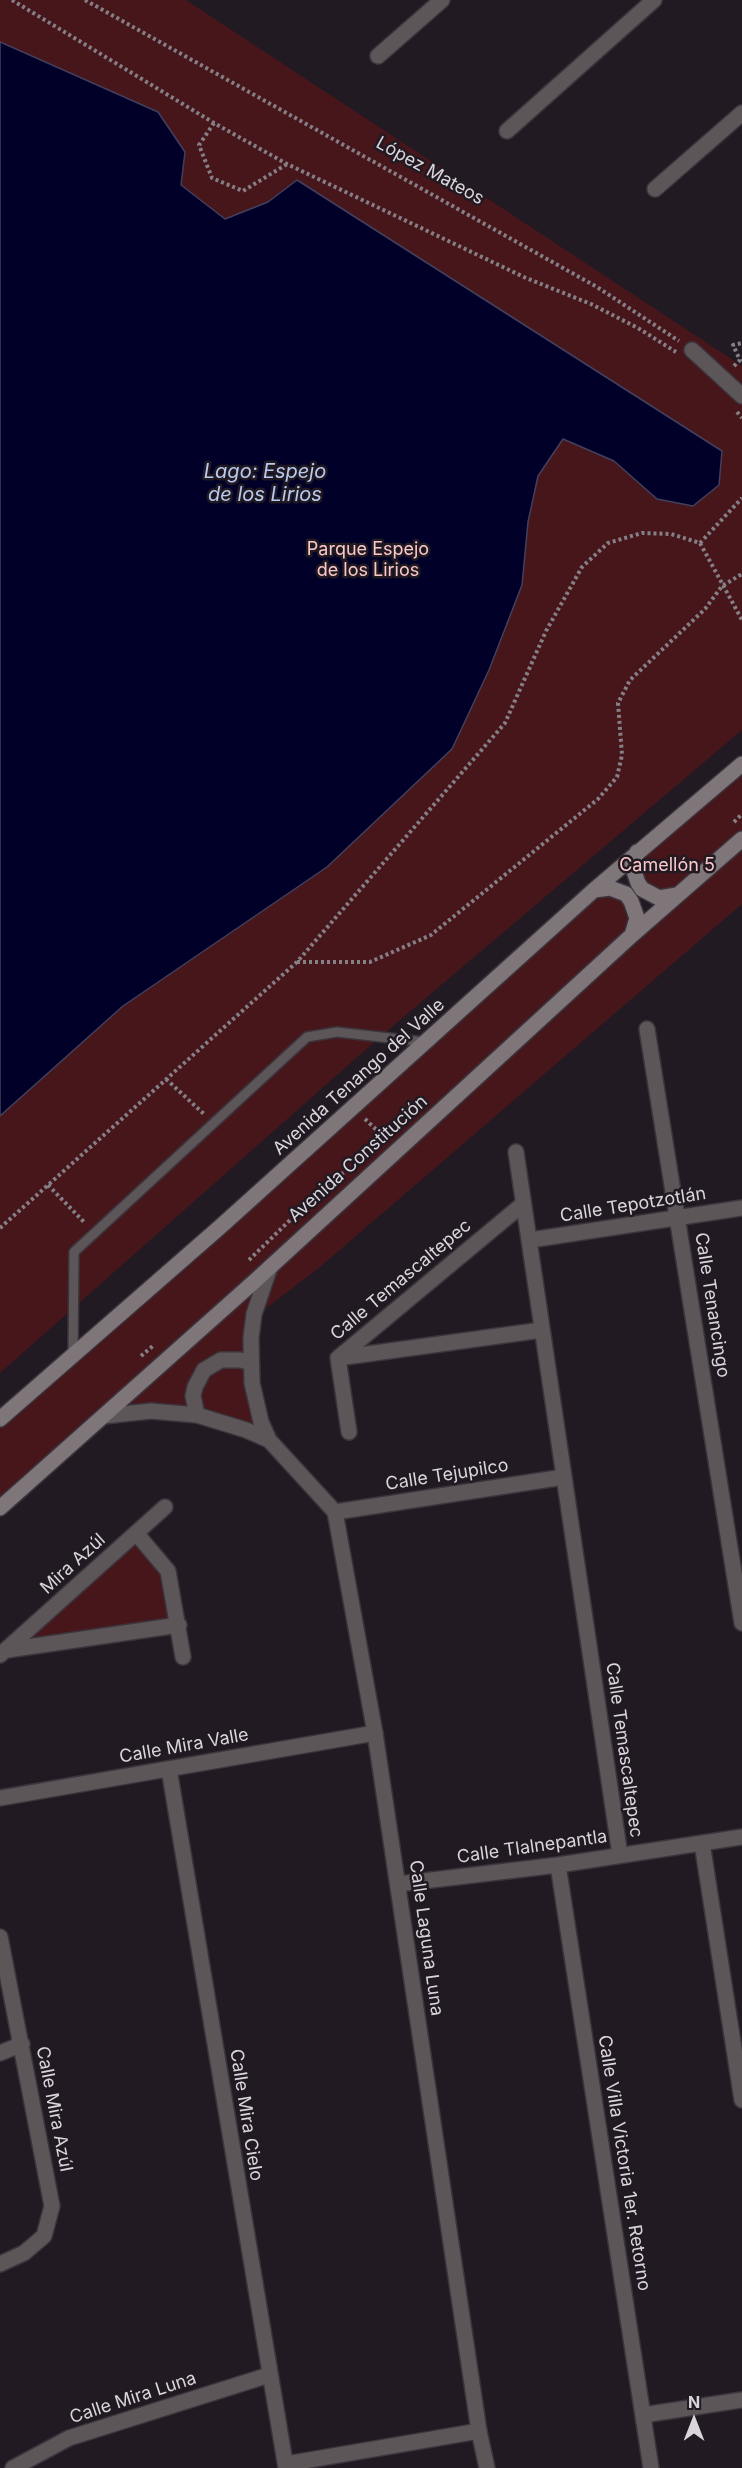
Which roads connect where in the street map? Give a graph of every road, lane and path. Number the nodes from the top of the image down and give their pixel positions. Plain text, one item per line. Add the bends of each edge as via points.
1 (12, 0) edge
2 (85, 0) edge
3 (442, 0) edge
4 (654, 0) edge
5 (378, 56) dead end
6 (742, 113) edge
7 (214, 123) junction
8 (507, 131) dead end
9 (287, 164) junction
10 (655, 189) dead end
11 (685, 352) junction
12 (739, 403) edge
13 (742, 418) edge
14 (742, 498) edge
15 (700, 543) junction
16 (742, 574) edge
17 (722, 586) junction
18 (742, 620) edge
19 (742, 764) edge
20 (742, 839) edge
21 (637, 852) junction
22 (594, 890) junction
23 (678, 896) junction
24 (632, 935) junction
25 (297, 962) junction
26 (647, 1029) dead end
27 (428, 1042) junction
28 (166, 1079) junction
29 (354, 1108) junction
30 (214, 1123) junction
31 (397, 1150) junction
32 (516, 1152) dead end
33 (48, 1185) junction
34 (523, 1204) junction
35 (742, 1208) edge
36 (678, 1218) junction
37 (0, 1227) edge
38 (96, 1234) junction
39 (530, 1240) junction
40 (270, 1267) junction
41 (542, 1330) junction
42 (72, 1356) junction
43 (338, 1358) junction
44 (250, 1364) junction
45 (198, 1415) junction
46 (104, 1416) junction
47 (0, 1419) edge
48 (349, 1432) dead end
49 (269, 1440) junction
50 (564, 1477) junction
51 (165, 1507) dead end
52 (0, 1508) edge
53 (335, 1512) junction
54 (136, 1533) junction
55 (742, 1623) edge
56 (178, 1625) junction
57 (3, 1653) edge
58 (183, 1657) dead end
59 (375, 1733) junction
60 (169, 1769) junction
61 (0, 1798) edge
62 (742, 1837) edge
63 (702, 1843) junction
64 (620, 1855) junction
65 (558, 1865) junction
66 (398, 1884) junction
67 (0, 1937) edge
68 (22, 2044) junction
69 (0, 2053) edge
70 (742, 2100) edge
71 (0, 2264) edge
72 (269, 2375) junction
73 (742, 2400) edge
74 (643, 2415) junction
75 (479, 2431) junction
76 (286, 2466) edge
77 (12, 2468) edge
78 (487, 2468) edge
79 (651, 2468) edge

1 - 7 path
2 - 11 path, López Mateos via 597,287
3 - 5 street
4 - 8 street
6 - 10 street
7 - 9 path
7 - 9 path via 199,145 212,178 243,191
9 - 11 path via 525,278 591,304
11 - 12 street
12 - 13 path
14 - 15 path
15 - 17 path
15 - 25 path via 671,534 642,533 608,543 582,567 546,631 505,723
16 - 17 path
17 - 18 path
17 - 25 path via 705,609 630,680 618,703 622,755 617,777 598,799 431,935 370,962
19 - 21 main road, Avenida Tenango del Valle
20 - 23 main road, Avenida Constitución
21 - 22 main road, Avenida Tenango del Valle
21 - 23 main road via 633,868 642,889 659,898
22 - 24 main road via 610,888 626,894 637,918
22 - 27 main road, Avenida Tenango del Valle
23 - 24 main road, Avenida Constitución
24 - 31 main road, Avenida Constitución
25 - 28 path
26 - 36 street, Calle Tenancingo
27 - 29 main road, Avenida Tenango del Valle
27 - 30 lane via 337,1032 307,1036
28 - 30 path
28 - 33 path
29 - 31 path
29 - 42 main road, Avenida Tenango del Valle
30 - 38 lane
31 - 40 main road, Avenida Constitución
32 - 34 street
33 - 37 path
33 - 38 path
34 - 39 street, Calle Temascaltepec
34 - 43 street, Calle Temascaltepec
35 - 36 street, Calle Tepotzotlán
36 - 39 street, Calle Tepotzotlán
36 - 55 street, Calle Tenancingo
38 - 42 lane via 74,1252
39 - 41 street, Calle Temascaltepec
40 - 44 street via 254,1314
40 - 46 main road, Avenida Constitución
41 - 43 street, Calle Temascaltepec
41 - 50 street, Calle Temascaltepec
42 - 47 main road, Avenida Tenango del Valle
43 - 48 street
44 - 45 street via 221,1360 204,1370 193,1396
44 - 49 street via 256,1403
45 - 46 street via 151,1411
45 - 49 street
46 - 52 main road, Avenida Constitución
49 - 53 street
50 - 53 street, Calle Tejupilco
50 - 64 street, Calle Temascaltepec
51 - 54 street, Mira Azúl
53 - 59 street, Calle Laguna Luna
54 - 56 street via 168,1571
54 - 57 street, Mira Azúl
56 - 57 street, Mira Azúl
56 - 58 street
59 - 60 street, Calle Mira Valle
59 - 66 street, Calle Laguna Luna
60 - 61 street, Calle Mira Valle
60 - 72 street, Calle Mira Cielo
62 - 63 street, Calle Tlalnepantla
63 - 64 street, Calle Tlalnepantla
63 - 70 street
64 - 65 street, Calle Tlalnepantla
65 - 66 street, Calle Tlalnepantla
65 - 74 street, Calle Villa Victoria 1er. Retorno
66 - 75 street, Calle Laguna Luna
67 - 68 street, Calle Mira Azúl
68 - 69 street
68 - 71 street, Calle Mira Azúl via 52,2206 44,2236 24,2253
72 - 76 street, Calle Mira Cielo
72 - 77 street, Calle Mira Luna via 69,2439
73 - 74 street
74 - 79 street, Calle Villa Victoria 1er. Retorno
75 - 76 street
75 - 78 street, Calle Laguna Luna

